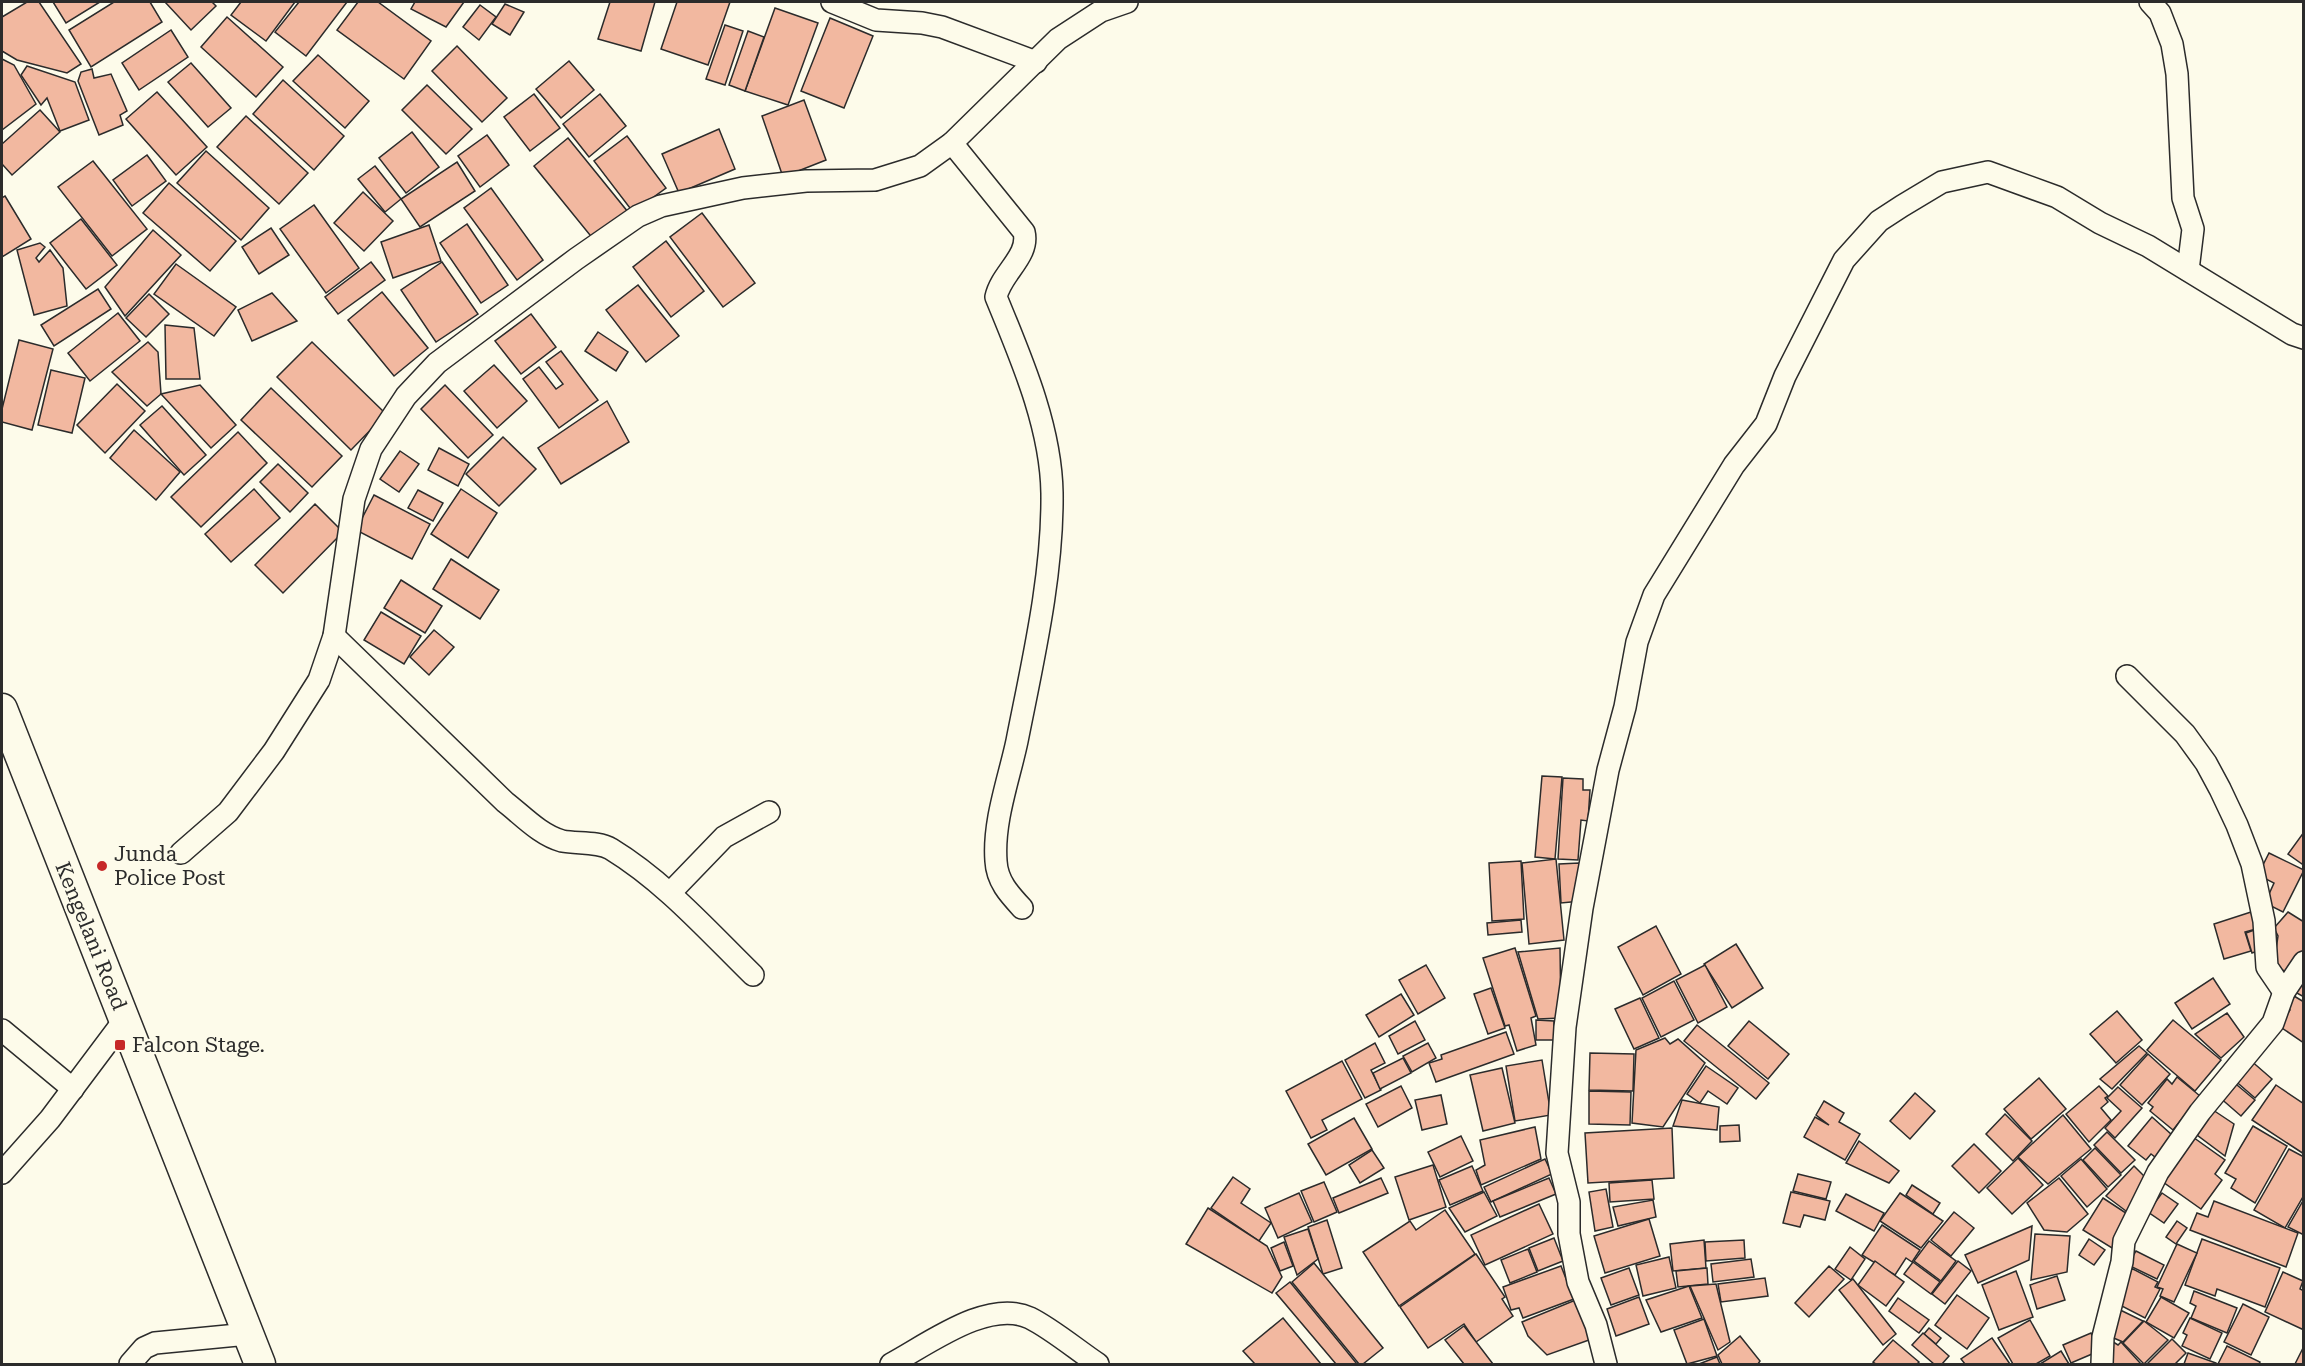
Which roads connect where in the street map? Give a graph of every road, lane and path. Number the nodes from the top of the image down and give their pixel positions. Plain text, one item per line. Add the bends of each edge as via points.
1 (832, 2) edge
2 (1127, 2) edge
3 (2150, 2) edge
4 (1036, 62) junction
5 (952, 143) junction
6 (2188, 270) junction
7 (2304, 338) edge
8 (334, 636) junction
9 (2127, 676) dead end
10 (2, 709) edge
11 (769, 812) dead end
12 (181, 853) dead end
13 (670, 894) junction
14 (1022, 908) dead end
15 (2304, 962) edge
16 (753, 975) dead end
17 (2284, 993) junction
18 (124, 1019) junction
19 (2, 1030) edge
20 (73, 1089) junction
21 (2, 1173) edge
22 (248, 1334) junction
23 (130, 1365) edge
24 (260, 1365) edge
25 (891, 1365) edge
26 (1098, 1365) edge
27 (1606, 1365) edge
28 (2102, 1365) edge

1 - 4 street via 876,20 942,27
2 - 4 street via 1101,11
3 - 6 street via 2160,13 2172,44 2177,74 2183,198 2193,229
4 - 5 street
5 - 8 street via 920,166 875,180 806,181 743,188 661,206 638,216 576,259 437,363 406,396 371,449 354,500
5 - 14 street via 1024,232 1024,250 999,284 996,297 1042,422 1052,492 1034,651 996,848 999,879
6 - 7 street
6 - 27 street via 2057,197 1988,172 1942,182 1902,206 1879,221 1844,260 1785,376 1766,424 1734,465 1654,595 1637,642 1605,781 1582,908 1559,1091 1557,1153 1569,1202 1569,1234 1578,1282 1596,1325
8 - 12 street via 319,680 274,751 228,812
8 - 13 street via 505,802 542,831 563,841 609,848
9 - 17 street via 2185,734 2224,798 2255,879 2264,921 2266,967
10 - 18 main road, Kengelani Road
11 - 13 street via 724,837
13 - 16 street
15 - 17 street
17 - 28 street via 2273,1023 2200,1112 2158,1172 2124,1241 2103,1337
18 - 20 street
18 - 22 main road, Kengelani Road
19 - 20 street
20 - 21 street
22 - 23 street via 155,1343 144,1348
22 - 24 main road, Kengelani Road
25 - 26 street via 971,1320 1003,1312 1030,1318

